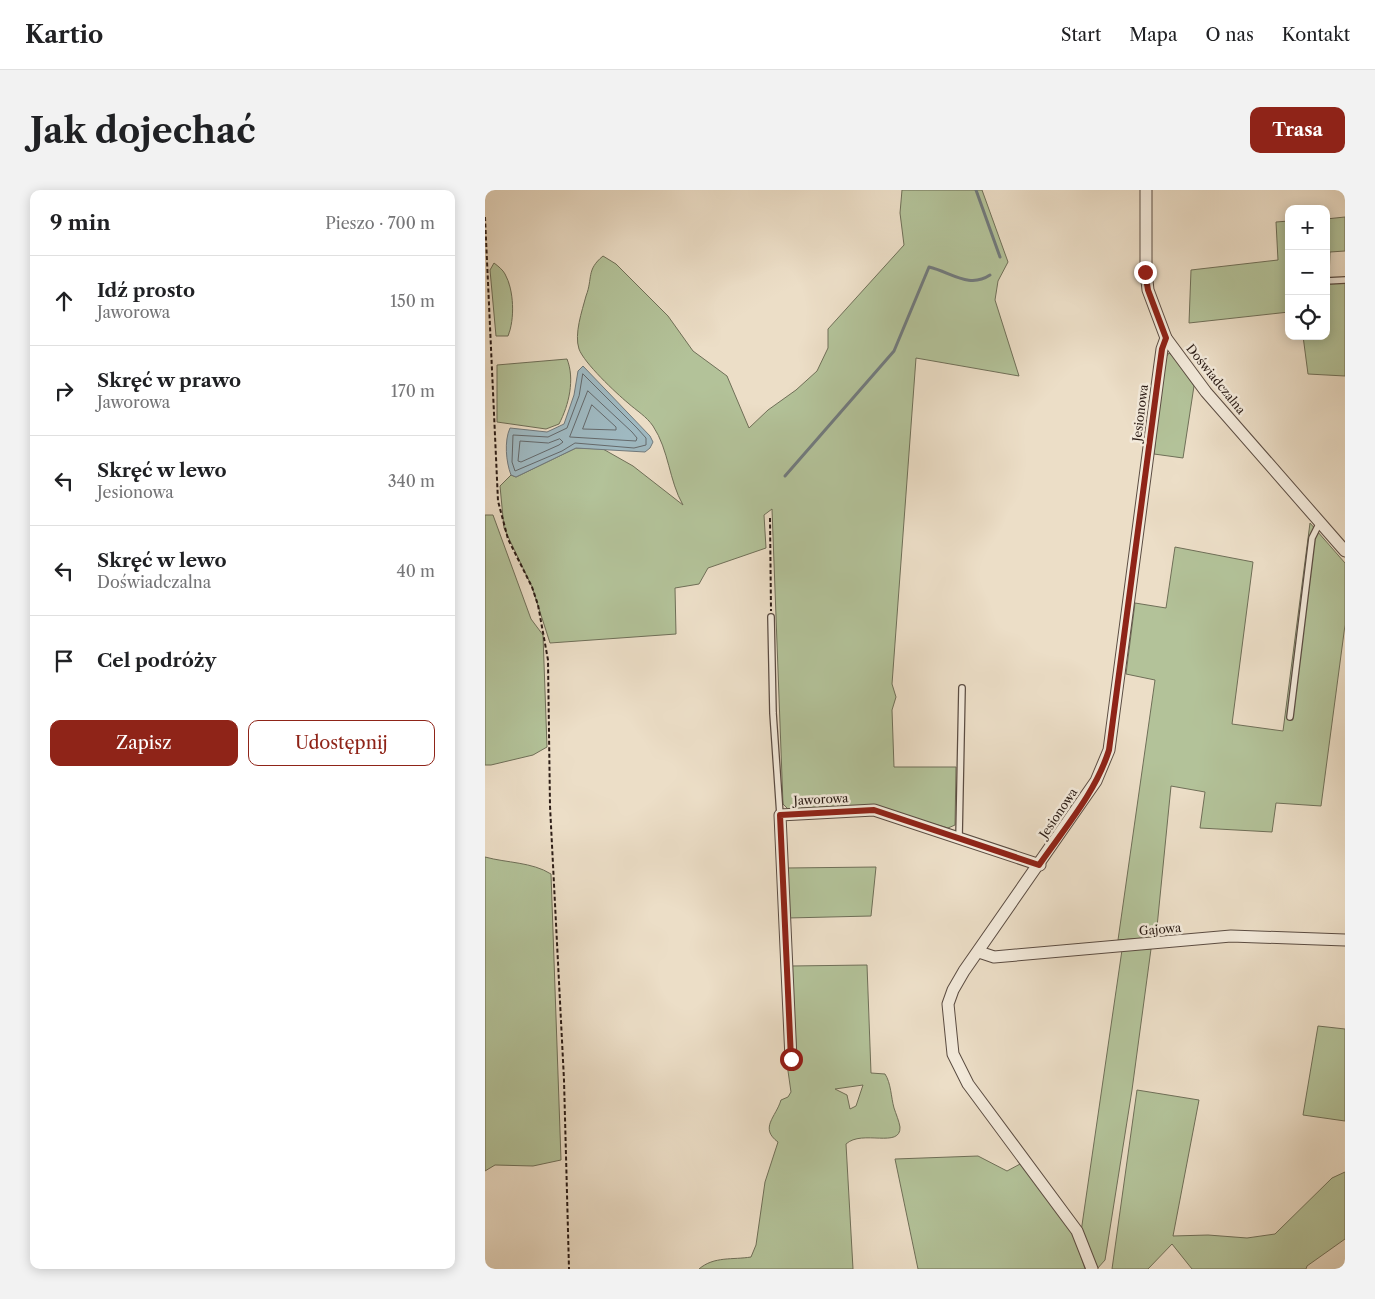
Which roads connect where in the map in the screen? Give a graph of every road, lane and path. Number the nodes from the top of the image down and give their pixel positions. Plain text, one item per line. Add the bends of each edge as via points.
1 (1146, 190) edge
2 (485, 217) edge
3 (1345, 280) edge
4 (1330, 281) edge
5 (1166, 338) junction
6 (770, 518) dead end
7 (1320, 522) junction
8 (1345, 551) edge
9 (771, 617) joint
10 (962, 688) dead end
11 (1289, 718) dead end
12 (780, 815) junction
13 (959, 838) junction
14 (1039, 865) junction
15 (1345, 940) edge
16 (979, 952) junction
17 (791, 1059) dead end
18 (569, 1269) edge
19 (1092, 1269) edge

1 - 5 street, Doświadczalna via 1145,272
2 - 18 path via 498,501 508,539 538,605 548,660 549,781 564,1080
3 - 4 lane
5 - 7 street, Doświadczalna via 1206,392
5 - 14 street, Jesionowa via 1109,750 1096,781
6 - 9 path
7 - 8 street, Doświadczalna
7 - 11 lane via 1312,538
9 - 12 lane
10 - 13 lane
12 - 13 street, Jaworowa via 874,810
12 - 17 street, Jaworowa
13 - 14 street, Jaworowa
14 - 16 street, Jesionowa
15 - 16 street, Gajowa via 1231,936 994,957
16 - 19 street, Jesionowa via 950,997 948,1014 953,1054 968,1084 1077,1231

